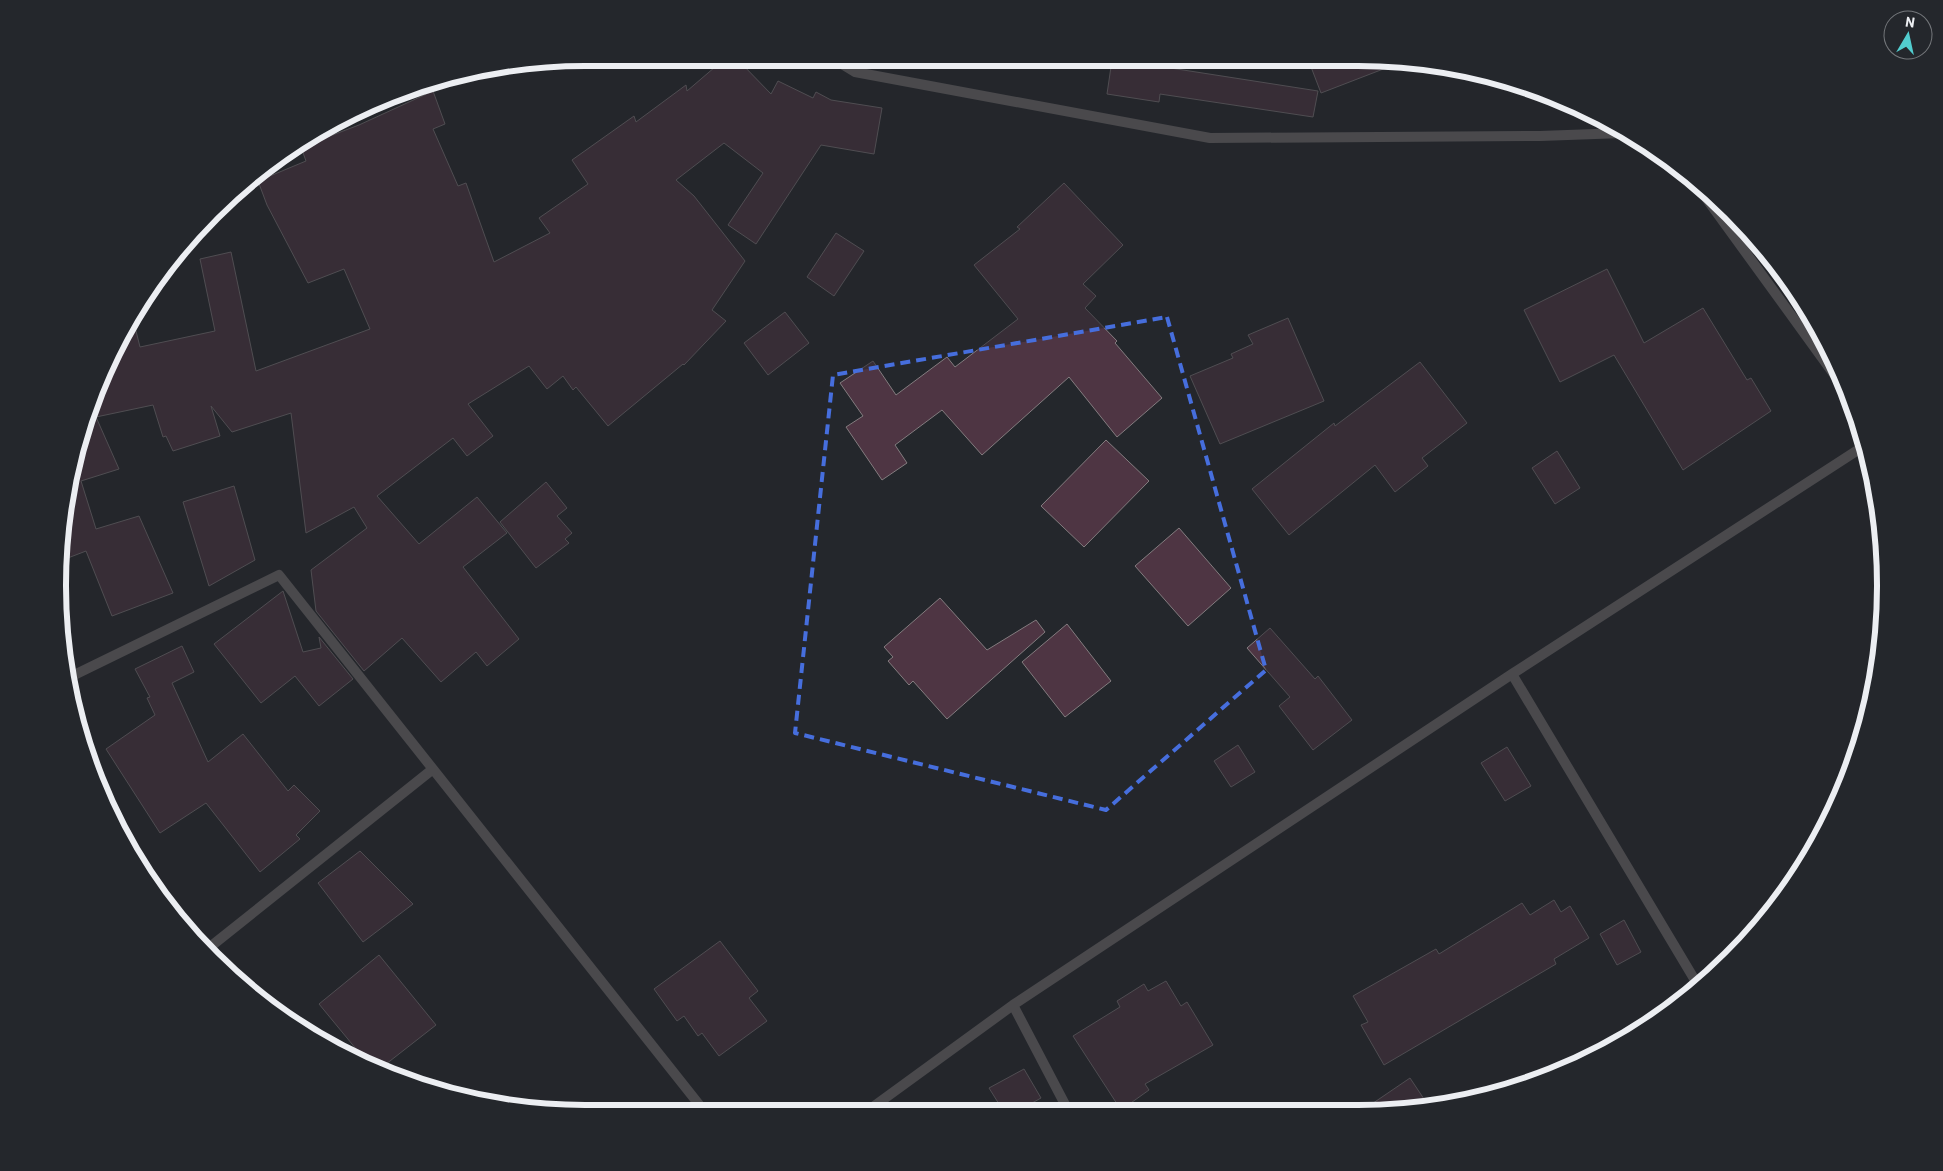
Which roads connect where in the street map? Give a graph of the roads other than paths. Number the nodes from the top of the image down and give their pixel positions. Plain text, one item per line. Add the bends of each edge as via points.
1 (845, 66) edge
2 (1612, 133) edge
3 (1712, 206) edge
4 (1827, 364) edge
5 (1859, 450) edge
6 (1512, 674) junction
7 (74, 675) edge
8 (433, 769) junction
9 (211, 946) edge
10 (1695, 980) edge
11 (1014, 1005) junction
12 (699, 1105) edge
13 (876, 1105) edge
14 (1065, 1105) edge

1 - 2 street via 855,72 1210,138
3 - 4 street
5 - 6 street
6 - 10 street
6 - 11 street
7 - 8 street via 279,575
8 - 9 street
8 - 12 street
11 - 13 street
11 - 14 street

